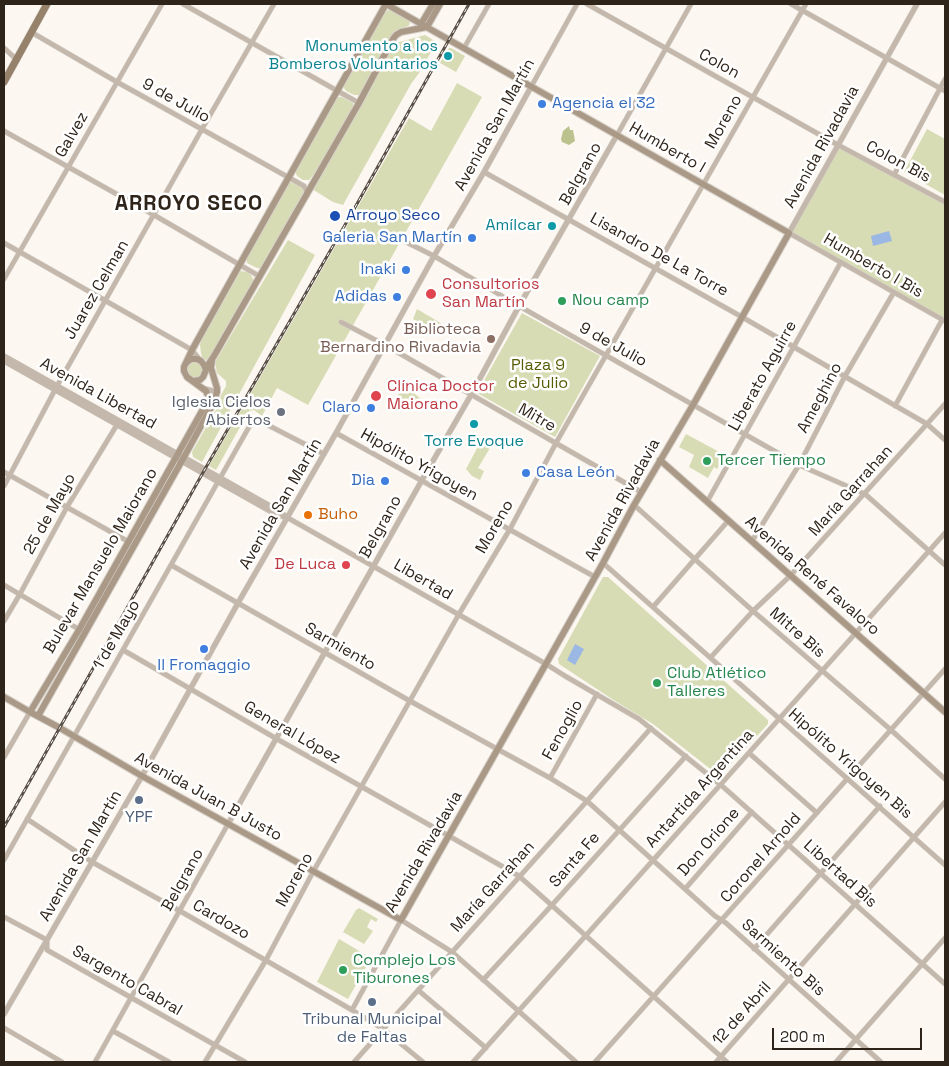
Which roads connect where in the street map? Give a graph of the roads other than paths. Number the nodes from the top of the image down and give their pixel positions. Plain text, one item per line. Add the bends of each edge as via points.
1 (47, 4) edge
2 (162, 4) edge
3 (184, 4) edge
4 (274, 4) edge
5 (386, 4) edge
6 (433, 4) edge
7 (440, 4) edge
8 (489, 4) edge
9 (577, 4) edge
10 (587, 4) edge
11 (691, 4) edge
12 (791, 4) edge
13 (806, 4) edge
14 (918, 4) edge
15 (803, 10) junction
16 (421, 24) junction
17 (410, 30) junction
18 (31, 32) junction
19 (252, 43) junction
20 (4, 48) edge
21 (464, 48) junction
22 (666, 48) junction
23 (887, 58) junction
24 (16, 59) junction
25 (945, 79) edge
26 (4, 82) edge
27 (117, 82) junction
28 (532, 87) junction
29 (943, 90) edge
30 (338, 91) junction
31 (752, 97) junction
32 (359, 103) junction
33 (202, 130) junction
34 (4, 131) edge
35 (617, 135) junction
36 (838, 145) junction
37 (67, 167) junction
38 (484, 172) junction
39 (894, 175) junction
40 (289, 178) junction
41 (703, 184) junction
42 (307, 192) junction
43 (945, 202) edge
44 (154, 215) junction
45 (569, 219) junction
46 (789, 233) junction
47 (390, 234) dead end
48 (4, 243) edge
49 (19, 252) junction
50 (434, 256) junction
51 (842, 262) junction
52 (240, 264) junction
53 (656, 268) junction
54 (259, 276) junction
55 (4, 279) edge
56 (894, 292) junction
57 (106, 300) junction
58 (519, 306) junction
59 (742, 317) junction
60 (944, 320) edge
61 (341, 322) dead end
62 (384, 345) junction
63 (794, 347) junction
64 (192, 350) junction
65 (606, 355) junction
66 (4, 356) edge
67 (212, 360) junction
68 (4, 361) edge
69 (201, 361) junction
70 (186, 364) junction
71 (206, 369) junction
72 (845, 376) junction
73 (214, 378) junction
74 (193, 381) junction
75 (202, 387) junction
76 (56, 388) junction
77 (217, 392) junction
78 (472, 395) junction
79 (694, 404) junction
80 (945, 404) edge
81 (895, 406) junction
82 (118, 423) junction
83 (928, 424) junction
84 (336, 433) junction
85 (745, 434) junction
86 (945, 440) edge
87 (556, 443) junction
88 (324, 454) junction
89 (180, 458) junction
90 (660, 460) junction
91 (799, 465) junction
92 (4, 472) edge
93 (10, 475) junction
94 (219, 480) junction
95 (422, 480) junction
96 (4, 486) edge
97 (641, 492) junction
98 (865, 494) junction
99 (707, 502) junction
100 (634, 505) junction
101 (67, 507) junction
102 (288, 518) junction
103 (728, 521) junction
104 (510, 529) junction
105 (945, 533) edge
106 (128, 541) junction
107 (752, 541) junction
108 (135, 545) junction
109 (930, 551) junction
110 (695, 559) junction
111 (603, 563) junction
112 (171, 564) junction
113 (945, 565) edge
114 (374, 566) junction
115 (790, 576) junction
116 (595, 577) junction
117 (4, 585) edge
118 (20, 594) junction
119 (238, 603) junction
120 (653, 607) junction
121 (753, 611) junction
122 (459, 614) junction
123 (4, 621) edge
124 (82, 631) junction
125 (856, 633) junction
126 (123, 650) junction
127 (325, 653) junction
128 (710, 657) junction
129 (546, 664) junction
130 (945, 669) edge
131 (822, 671) junction
132 (190, 689) junction
133 (924, 693) junction
134 (596, 694) junction
135 (4, 697) edge
136 (410, 701) junction
137 (30, 712) junction
138 (945, 712) edge
139 (38, 716) junction
140 (780, 718) junction
141 (650, 728) junction
142 (891, 730) junction
143 (74, 736) junction
144 (277, 739) junction
145 (498, 750) junction
146 (749, 753) junction
147 (686, 756) junction
148 (4, 758) edge
149 (142, 776) junction
150 (550, 778) junction
151 (848, 778) junction
152 (945, 779) edge
153 (721, 785) junction
154 (362, 787) junction
155 (587, 801) junction
156 (945, 802) edge
157 (880, 806) junction
158 (752, 812) junction
159 (817, 813) junction
160 (27, 819) junction
161 (228, 824) junction
162 (619, 830) junction
163 (449, 836) junction
164 (915, 838) junction
165 (788, 845) junction
166 (4, 860) edge
167 (653, 861) junction
168 (92, 862) junction
169 (945, 865) edge
170 (313, 872) junction
171 (821, 874) junction
172 (519, 876) junction
173 (685, 889) junction
174 (855, 904) junction
175 (552, 905) junction
176 (180, 911) junction
177 (4, 917) edge
178 (401, 920) junction
179 (722, 921) junction
180 (586, 936) junction
181 (945, 938) edge
182 (46, 940) junction
183 (754, 949) junction
184 (452, 952) junction
185 (266, 960) junction
186 (922, 964) junction
187 (483, 980) junction
188 (789, 980) junction
189 (945, 984) edge
190 (418, 990) junction
191 (131, 997) junction
192 (654, 997) junction
193 (352, 1010) junction
194 (518, 1012) junction
195 (4, 1014) edge
196 (4, 1028) edge
197 (383, 1029) junction
198 (113, 1032) junction
199 (856, 1040) junction
200 (215, 1046) junction
201 (486, 1048) junction
202 (721, 1057) junction
203 (62, 1062) edge
204 (95, 1062) edge
205 (169, 1062) edge
206 (205, 1062) edge
207 (245, 1062) edge
208 (354, 1062) edge
209 (423, 1062) edge
210 (473, 1062) edge
211 (576, 1062) edge
212 (595, 1062) edge
213 (716, 1062) edge
214 (728, 1062) edge
215 (836, 1062) edge
216 (881, 1062) edge

1 - 18 main road
2 - 27 street, Galvez
3 - 19 street
4 - 19 street, Juarez Celman
5 - 16 main road
5 - 30 main road
6 - 16 main road
7 - 16 main road
8 - 21 street
9 - 28 street, Avenida San Martín
10 - 22 street, Colon
11 - 22 street, Belgrano
12 - 15 street
13 - 15 street, Moreno
14 - 23 street, Avenida Rivadavia
15 - 23 street
15 - 31 street, Moreno
16 - 17 main road
16 - 17 main road
16 - 21 main road, Humberto I
17 - 32 main road via 393,39
18 - 24 main road
18 - 27 street, 9 de Julio
19 - 30 street
19 - 33 street, Juarez Celman
20 - 24 street
21 - 28 main road, Humberto I
22 - 31 street, Colon
22 - 35 street, Belgrano
23 - 29 street
23 - 36 street, Avenida Rivadavia
24 - 26 main road
25 - 29 street
27 - 33 street, 9 de Julio
27 - 37 street, Galvez
28 - 35 main road, Humberto I
28 - 38 street, Avenida San Martín
29 - 39 street
30 - 32 street
30 - 40 main road
31 - 36 street, Colon
31 - 41 street, Moreno
32 - 42 main road
33 - 40 street, 9 de Julio
33 - 44 street, Juarez Celman
34 - 37 street
35 - 41 main road, Humberto I
35 - 45 street, Belgrano
36 - 39 street, Colon Bis
36 - 46 street, Avenida Rivadavia
37 - 44 street
37 - 49 street, Galvez
38 - 45 street, Lisandro De La Torre
38 - 50 street, Avenida San Martín
39 - 43 street, Colon Bis
40 - 42 street, 9 de Julio via 304,186
40 - 52 main road
41 - 46 main road, Humberto I
41 - 53 street, Moreno
42 - 54 main road
44 - 52 street
44 - 57 street, Juarez Celman
45 - 53 street, Lisandro De La Torre
45 - 58 street, Belgrano
46 - 51 street, Humberto I Bis
46 - 59 main road, Avenida Rivadavia
47 - 50 street, 9 de Julio
48 - 49 street
49 - 55 street, Galvez
49 - 57 street
50 - 58 street, 9 de Julio
50 - 62 street, Avenida San Martín
51 - 56 street, Humberto I Bis
51 - 63 street, Liberato Aguirre
52 - 54 street
52 - 64 main road
53 - 59 street, Lisandro De La Torre
53 - 65 street, Moreno
54 - 67 main road
56 - 60 street, Humberto I Bis
56 - 72 street, Ameghino
57 - 64 street
57 - 76 street, Juarez Celman
58 - 65 street, 9 de Julio
58 - 78 street, Belgrano
59 - 63 street, Lisandro De La Torre
59 - 79 main road, Avenida Rivadavia
60 - 81 street
61 - 62 street, Mitre
62 - 78 street, Mitre
62 - 84 street, Avenida San Martín
63 - 72 street, Lisandro De La Torre
63 - 85 street, Liberato Aguirre
64 - 69 street
64 - 70 main road
65 - 79 street, 9 de Julio
65 - 87 street, Moreno
66 - 76 street, Avenida Libertad
67 - 71 main road
67 - 73 main road
68 - 76 street, Avenida Libertad
69 - 70 main road via 191,360
69 - 71 main road
70 - 74 main road via 184,374
71 - 73 main road
71 - 74 main road via 200,380
72 - 81 street, Lisandro De La Torre
72 - 91 street, Ameghino
73 - 77 main road
74 - 75 main road
75 - 77 street
75 - 89 main road, Bulevar Mansuelo Maiorano via 208,396 207,402
76 - 82 street, Avenida Libertad
76 - 93 street, Juarez Celman
77 - 89 main road, Bulevar Mansuelo Maiorano
78 - 87 street, Mitre
78 - 95 street, Belgrano
79 - 85 street, 9 de Julio
79 - 90 main road, Avenida Rivadavia
80 - 83 street, María Garrahan
81 - 83 street, Lisandro De La Torre
82 - 89 street, Avenida Libertad
82 - 101 street, 25 de Mayo
83 - 86 street, Lisandro De La Torre
83 - 98 street, María Garrahan
84 - 88 street, Avenida San Martín
84 - 95 street, Hipólito Yrigoyen
85 - 91 street, 9 de Julio
85 - 99 street, Liberato Aguirre
87 - 97 street, Mitre
87 - 104 street, Moreno
88 - 94 street, 1 de Mayo via 256,421 249,427
88 - 102 street, Avenida San Martín
89 - 94 street, Avenida Libertad
89 - 106 main road, Bulevar Mansuelo Maiorano
89 - 108 main road, Bulevar Mansuelo Maiorano
90 - 97 main road, Avenida Rivadavia
90 - 99 main road, Avenida René Favaloro
91 - 98 street, 9 de Julio
91 - 107 street, Ameghino
92 - 93 street
93 - 96 street, Juarez Celman
93 - 101 street
94 - 102 street, Avenida Libertad
94 - 112 street, 1 de Mayo
95 - 104 street, Hipólito Yrigoyen
95 - 114 street, Belgrano
97 - 100 main road, Avenida Rivadavia
98 - 109 street, 9 de Julio
98 - 115 street, María Garrahan
99 - 103 main road, Avenida René Favaloro
100 - 110 street, Mitre Bis
100 - 111 main road, Avenida Rivadavia
101 - 106 street
101 - 118 street, 25 de Mayo
102 - 114 street, Libertad
102 - 119 street, Avenida San Martín
103 - 107 main road, Avenida René Favaloro
103 - 110 street
104 - 116 street, Hipólito Yrigoyen
104 - 122 street, Moreno
105 - 109 street, Antartida Argentina
106 - 108 street
106 - 124 main road, Bulevar Mansuelo Maiorano
107 - 115 main road, Avenida René Favaloro
108 - 124 main road, Bulevar Mansuelo Maiorano
109 - 113 street, 9 de Julio
109 - 125 street, Antartida Argentina
110 - 120 street
110 - 121 street, Mitre Bis
111 - 116 main road, Avenida Rivadavia
111 - 120 street, Hipólito Yrigoyen Bis
112 - 119 street, Sarmiento
112 - 126 street, 1 de Mayo
114 - 122 street, Libertad
114 - 127 street, Belgrano
115 - 121 street, María Garrahan
115 - 125 main road, Avenida René Favaloro
116 - 129 main road, Avenida Rivadavia
117 - 118 street
118 - 123 street, 25 de Mayo
118 - 124 street
119 - 127 street, Sarmiento
119 - 132 street, Avenida San Martín
120 - 128 street, Hipólito Yrigoyen Bis
121 - 128 street, María Garrahan
121 - 131 street, Mitre Bis
122 - 129 street, Libertad
122 - 136 street, Moreno
124 - 137 main road, Bulevar Mansuelo Maiorano
124 - 139 main road, Bulevar Mansuelo Maiorano
125 - 131 street, Antartida Argentina
125 - 133 main road, Avenida René Favaloro
126 - 132 street, General López
126 - 143 street, 1 de Mayo
127 - 136 street, Sarmiento
127 - 144 street, Belgrano
128 - 140 street, Hipólito Yrigoyen Bis
129 - 134 street, Libertad Bis
129 - 145 main road, Avenida Rivadavia
130 - 133 street, Coronel Arnold
131 - 140 street, Antartida Argentina
131 - 142 street, Mitre Bis
132 - 144 street, General López
132 - 149 street, Avenida San Martín
133 - 138 main road, Avenida René Favaloro
133 - 142 street, Coronel Arnold
134 - 141 street, Libertad Bis
134 - 150 street, Fenoglio
135 - 137 main road, Avenida Juan B Justo
136 - 145 street, Sarmiento
136 - 154 street, Moreno
137 - 139 main road, Avenida Juan B Justo
137 - 148 street, Bulevar Mansuelo Maiorano
139 - 143 main road, Avenida Juan B Justo
140 - 146 street, Antartida Argentina
140 - 151 street, Hipólito Yrigoyen Bis
141 - 147 street, Libertad Bis
141 - 155 street, María Garrahan
142 - 151 street, Coronel Arnold
142 - 152 street, Mitre Bis
143 - 149 main road, Avenida Juan B Justo
143 - 160 street, 1 de Mayo
144 - 154 street, General López
144 - 161 street, Belgrano
145 - 150 street, Sarmiento Bis
145 - 163 main road, Avenida Rivadavia
146 - 153 street, Antartida Argentina
146 - 159 street
147 - 153 street, Libertad Bis
147 - 162 street, Santa Fe
149 - 161 main road, Avenida Juan B Justo
149 - 168 street, Avenida San Martín
150 - 155 street, Sarmiento Bis
151 - 157 street, Hipólito Yrigoyen Bis
151 - 159 street, Coronel Arnold
153 - 158 street, Libertad Bis
153 - 167 street, Antartida Argentina
154 - 163 street, General López
154 - 170 street, Moreno
155 - 162 street, Sarmiento Bis
155 - 172 street, María Garrahan
156 - 164 street, 12 de Abril
157 - 164 street, Hipólito Yrigoyen Bis
157 - 171 street
158 - 165 street, Libertad Bis
158 - 173 street, Don Orione
159 - 165 street, Coronel Arnold
160 - 166 street, 1 de Mayo
160 - 168 street, Cardozo
161 - 170 main road, Avenida Juan B Justo
161 - 176 street, Belgrano
162 - 167 street, Sarmiento Bis
162 - 175 street, Santa Fe
163 - 172 street, General López
163 - 178 main road, Avenida Rivadavia
164 - 169 street, Hipólito Yrigoyen Bis
164 - 174 street, 12 de Abril
165 - 171 street, Libertad Bis
165 - 179 street, Coronel Arnold
167 - 173 street, Sarmiento Bis
167 - 180 street, Antartida Argentina
168 - 176 street, Cardozo
168 - 182 street, Avenida San Martín
170 - 178 main road, Avenida Juan B Justo
170 - 185 street, Moreno
171 - 174 street, Libertad Bis
171 - 183 street
172 - 175 street, General López
172 - 184 street, María Garrahan
173 - 179 street, Sarmiento Bis
174 - 186 street, Libertad Bis
174 - 188 street, 12 de Abril
175 - 180 street, General López
175 - 187 street, Santa Fe
176 - 185 street, Cardozo
176 - 191 street, Belgrano
177 - 182 street, Sargento Cabral
178 - 184 street
178 - 193 street, Avenida Rivadavia
179 - 183 street, Sarmiento Bis
179 - 192 street, Coronel Arnold
180 - 192 street, General López
180 - 194 street, Antartida Argentina
181 - 186 street
182 - 191 street, Sargento Cabral via 47,950
182 - 195 street, Avenida San Martín
183 - 188 street, Sarmiento Bis
184 - 187 street
184 - 190 street, María Garrahan
185 - 193 street, Cardozo
185 - 200 street, Moreno
186 - 189 street, Libertad Bis
186 - 199 street
187 - 194 street
188 - 199 street, Sarmiento Bis
188 - 202 street, 12 de Abril
190 - 197 street, María Garrahan
190 - 201 street
191 - 198 street, Belgrano
191 - 200 street, Sargento Cabral
192 - 202 street
192 - 212 street, Coronel Arnold
193 - 197 street, Cardozo
194 - 201 street, Antartida Argentina
194 - 211 street
196 - 203 street
197 - 208 street, María Garrahan
197 - 209 street, Cardozo
198 - 204 street, Belgrano
198 - 205 street
199 - 215 street
199 - 216 street, Sarmiento Bis
200 - 206 street, Moreno
200 - 207 street, Sargento Cabral
201 - 210 street, Antartida Argentina
202 - 213 street, 12 de Abril
202 - 214 street

